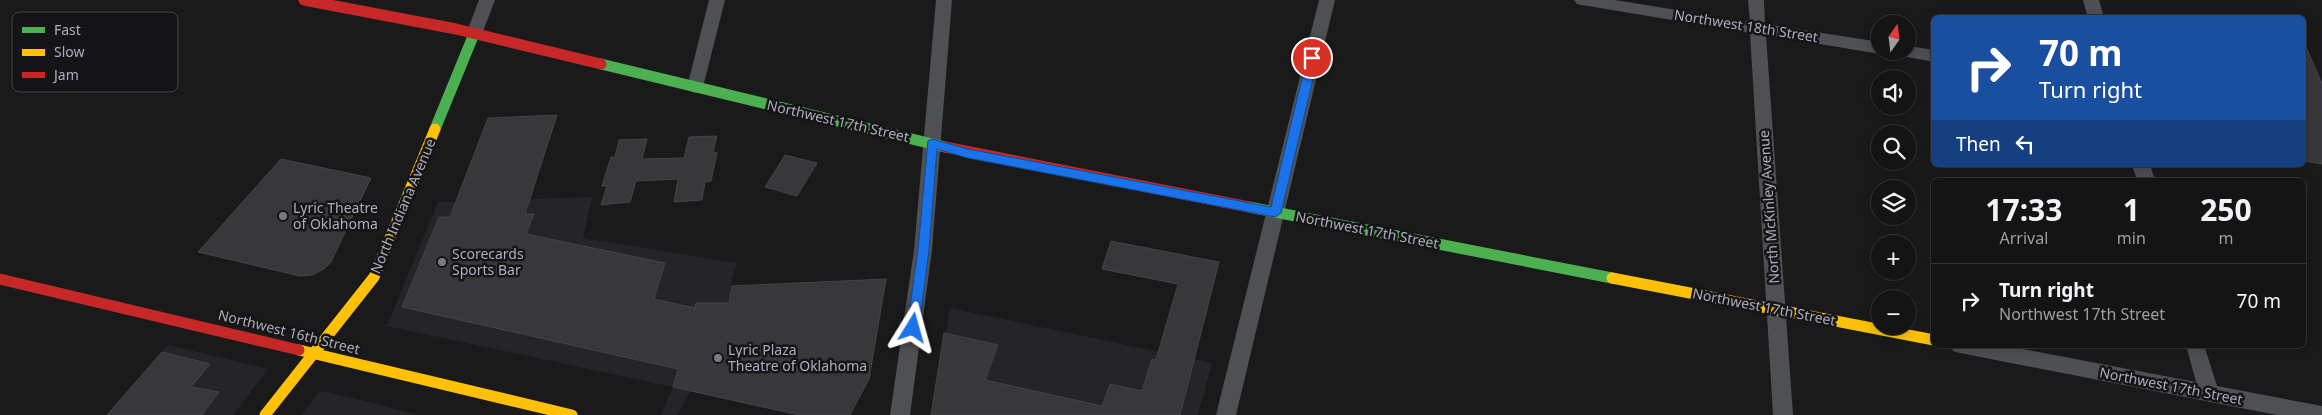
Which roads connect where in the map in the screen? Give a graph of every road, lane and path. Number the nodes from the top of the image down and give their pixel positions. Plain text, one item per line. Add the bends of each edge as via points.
1 (304, 0) edge
2 (487, 0) edge
3 (717, 0) edge
4 (944, 0) edge
5 (1326, 0) edge
6 (1582, 0) edge
7 (1756, 0) edge
8 (2091, 0) edge
9 (2095, 15) edge
10 (1758, 28) junction
11 (474, 34) junction
12 (1871, 47) edge
13 (1916, 53) edge
14 (1931, 56) edge
15 (695, 87) junction
16 (932, 144) junction
17 (1275, 213) junction
18 (0, 279) edge
19 (1776, 309) junction
20 (1931, 339) edge
21 (1976, 348) edge
22 (2195, 348) edge
23 (314, 354) junction
24 (2208, 393) junction
25 (265, 415) edge
26 (572, 415) edge
27 (900, 415) edge
28 (1226, 415) edge
29 (1782, 415) edge
30 (2322, 415) edge

1 - 11 street, Northwest 17th Street
2 - 11 street, North Indiana Avenue
3 - 15 street
4 - 16 street
5 - 17 street
6 - 10 street, Northwest 18th Street
7 - 10 street, North McKinley Avenue
8 - 9 street
10 - 12 street, Northwest 18th Street
10 - 19 street, North McKinley Avenue
11 - 15 street, Northwest 17th Street
11 - 23 street, North Indiana Avenue via 374,277
13 - 14 street
15 - 16 street, Northwest 17th Street
16 - 17 street, Northwest 17th Street via 968,154
16 - 27 street via 922,260
17 - 19 street, Northwest 17th Street
17 - 28 street
18 - 23 street, Northwest 16th Street
19 - 20 street, Northwest 17th Street
19 - 29 street, North McKinley Avenue
21 - 24 street, Northwest 17th Street
22 - 24 street
23 - 25 street, North Indiana Avenue
23 - 26 street, Northwest 16th Street
24 - 30 street, Northwest 17th Street

